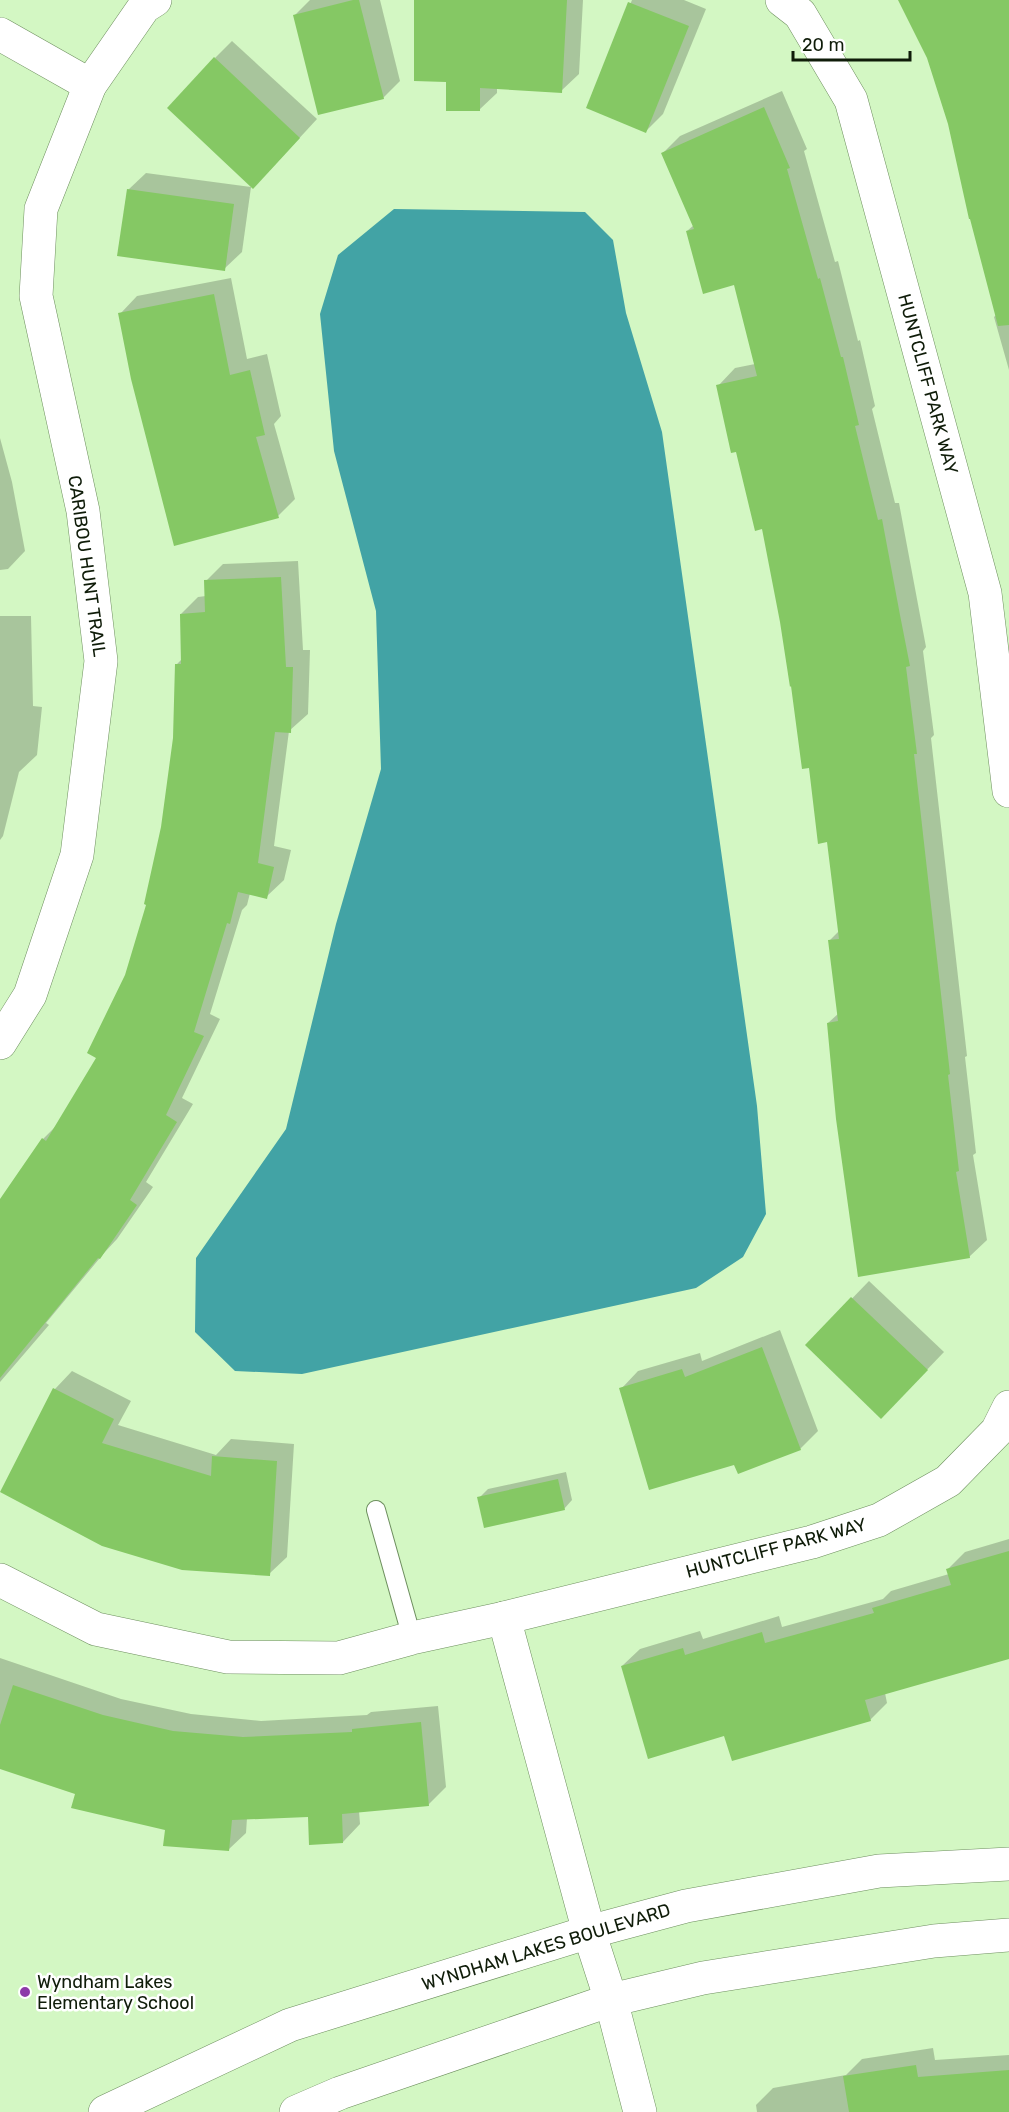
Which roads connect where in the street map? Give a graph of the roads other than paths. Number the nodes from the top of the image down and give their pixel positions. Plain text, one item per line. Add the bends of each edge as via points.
1 (155, 0) edge
2 (782, 0) edge
3 (0, 34) edge
4 (90, 85) junction
5 (1009, 791) edge
6 (0, 1043) edge
7 (1009, 1407) edge
8 (376, 1510) dead end
9 (0, 1580) edge
10 (504, 1618) junction
11 (412, 1638) junction
12 (1009, 1864) edge
13 (589, 1932) junction
14 (1009, 1935) edge
15 (611, 2000) junction
16 (105, 2112) edge
17 (296, 2112) edge
18 (640, 2112) edge

1 - 4 street via 144,7
2 - 5 street, HUNTCLIFF PARK WAY via 800,14 851,100 985,593
3 - 4 street
4 - 6 street, CARIBOU HUNT TRAIL via 41,209 36,296 83,511 100,661 77,855 30,995
7 - 10 street, HUNTCLIFF PARK WAY via 997,1431 948,1481 879,1520 812,1542
8 - 11 lane
9 - 11 street, HUNTCLIFF PARK WAY via 96,1629 228,1657 339,1658
10 - 11 street, HUNTCLIFF PARK WAY
10 - 13 street
12 - 13 street, WYNDHAM LAKES BOULEVARD via 879,1870 686,1906
13 - 15 street
13 - 16 street, WYNDHAM LAKES BOULEVARD via 290,2025
14 - 15 street via 934,1941 703,1978
15 - 17 street via 340,2093
15 - 18 street

